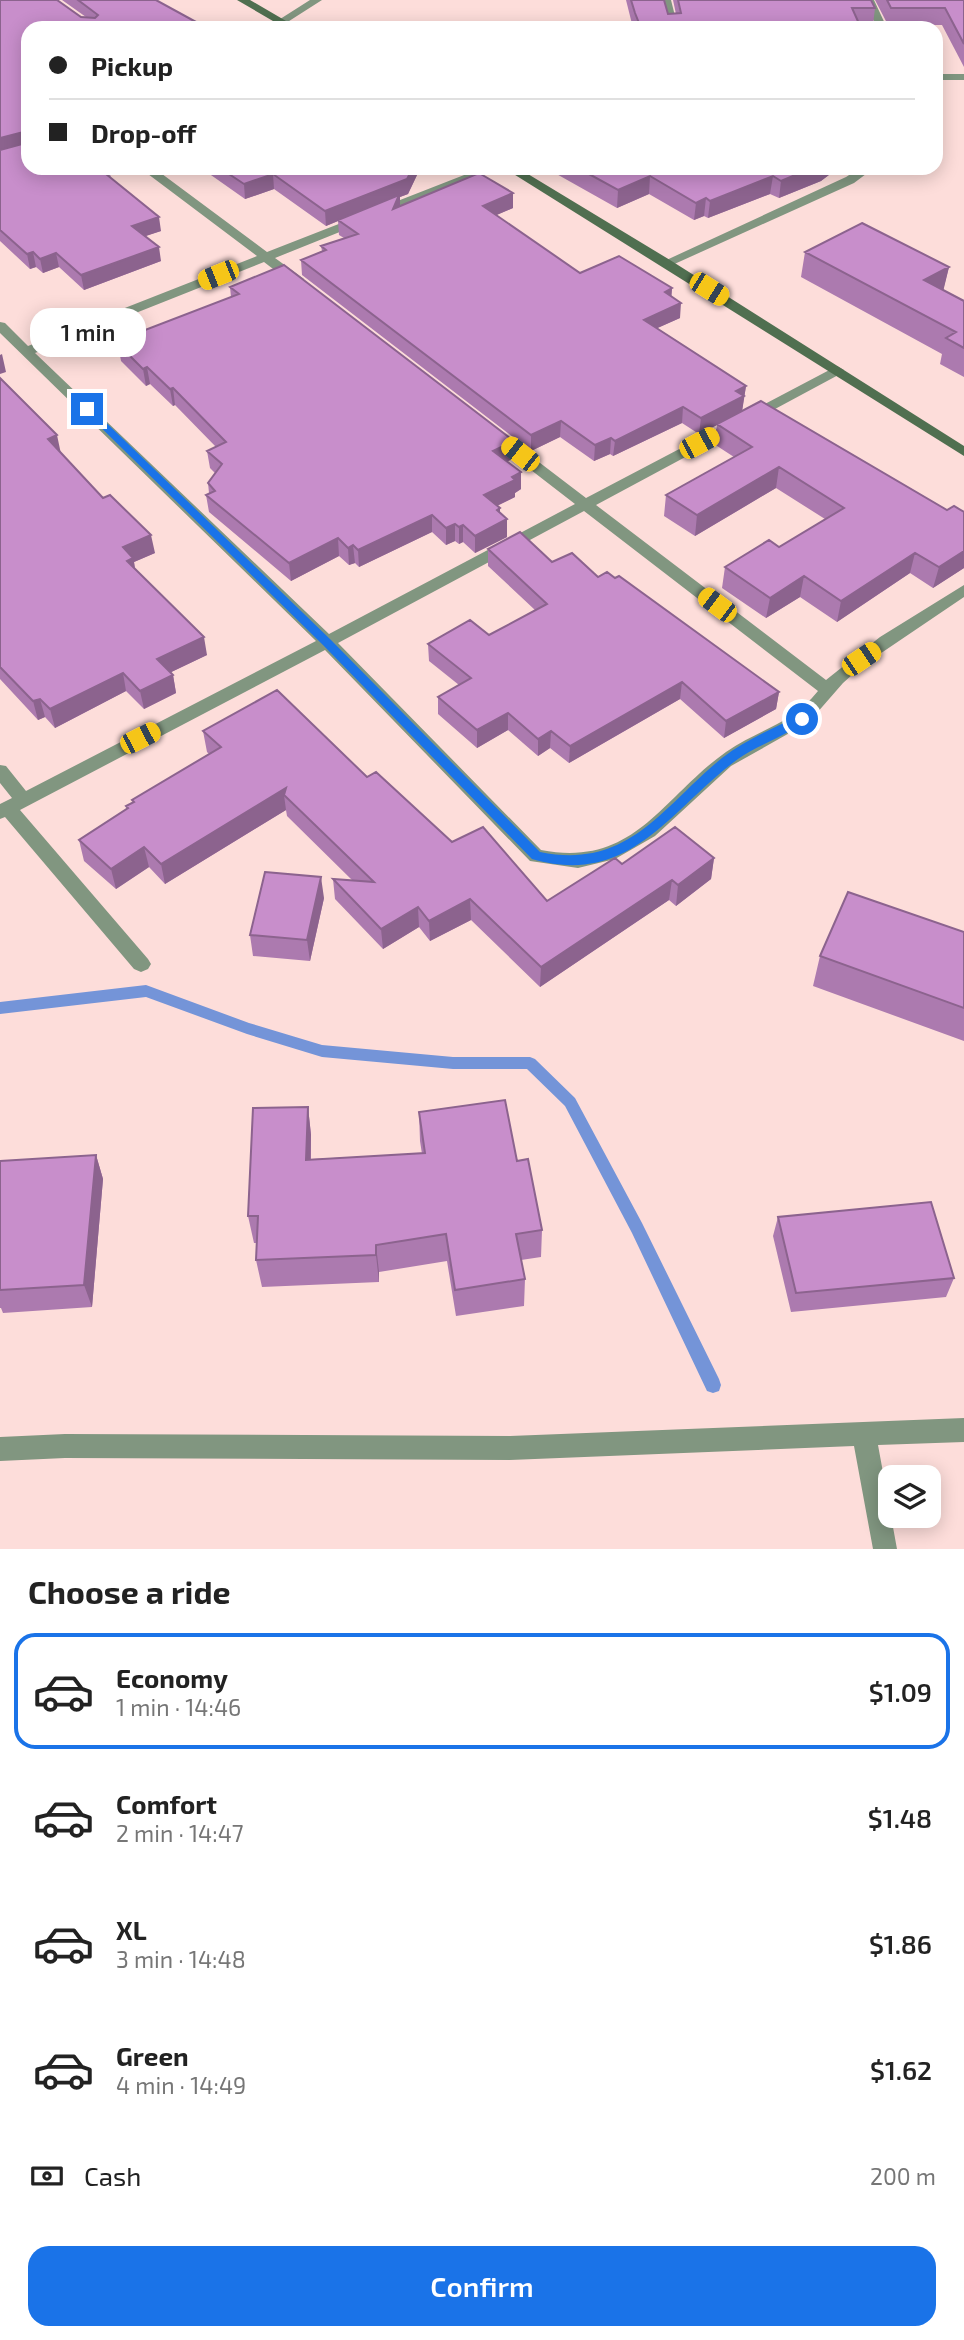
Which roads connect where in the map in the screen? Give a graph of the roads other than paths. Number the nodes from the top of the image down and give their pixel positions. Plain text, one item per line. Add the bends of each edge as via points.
1 (242, 0) edge
2 (317, 0) edge
3 (666, 0) edge
4 (869, 0) edge
5 (280, 21) edge
6 (284, 21) edge
7 (671, 21) edge
8 (879, 21) edge
9 (943, 77) edge
10 (964, 77) edge
11 (156, 175) edge
12 (476, 175) edge
13 (521, 175) edge
14 (858, 175) edge
15 (266, 256) junction
16 (666, 263) junction
17 (310, 290) edge
18 (0, 326) edge
19 (27, 351) junction
20 (837, 370) junction
21 (485, 427) edge
22 (964, 452) edge
23 (583, 504) junction
24 (964, 590) edge
25 (327, 642) junction
26 (828, 690) junction
27 (0, 771) edge
28 (10, 806) edge
29 (141, 964) dead end
30 (964, 1430) edge
31 (864, 1433) junction
32 (0, 1449) edge
33 (885, 1549) edge

1 - 5 street
2 - 6 street
3 - 7 street
4 - 8 street
9 - 10 street
11 - 15 street
12 - 15 street
13 - 16 street
14 - 16 street
15 - 17 street
15 - 19 street
16 - 20 street
18 - 19 street
19 - 25 street
20 - 22 street
20 - 23 street
21 - 23 street
23 - 25 street
23 - 26 street
24 - 26 street via 861,659
25 - 26 street via 537,856 564,862 591,860 619,850 666,818 750,744 802,719
25 - 28 street
27 - 28 street
28 - 29 street
30 - 31 street
31 - 32 street via 510,1448
31 - 33 street

